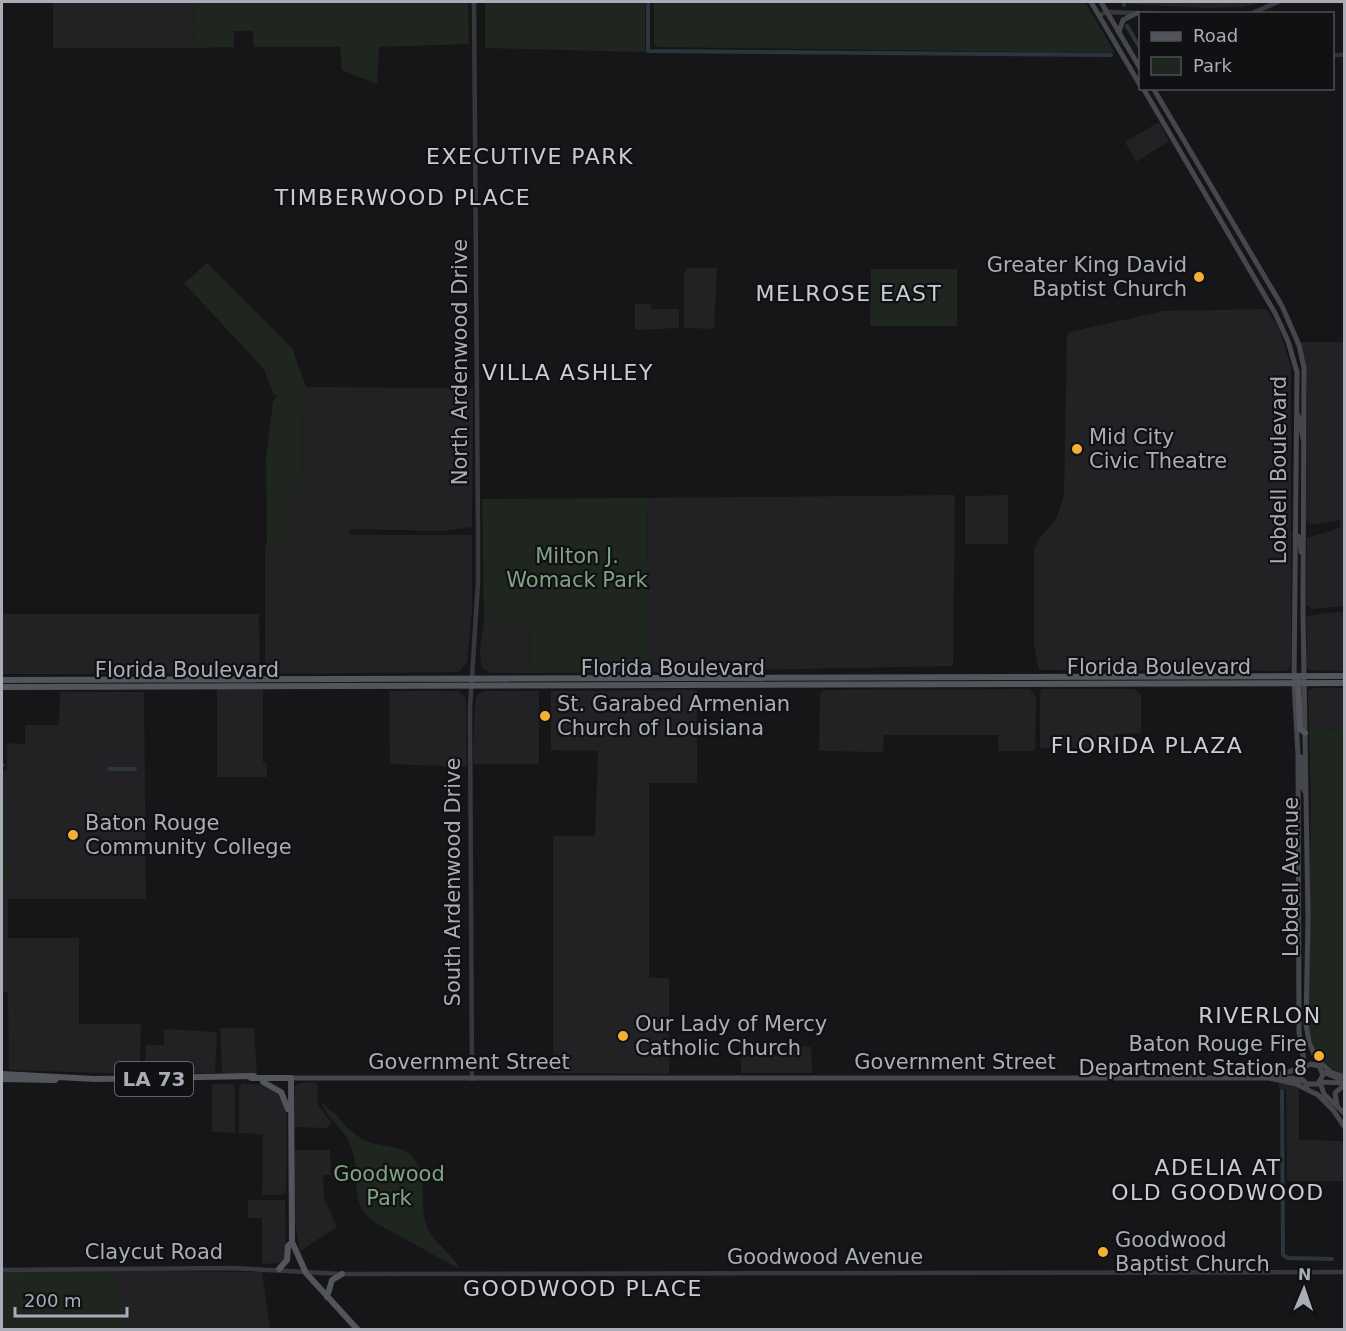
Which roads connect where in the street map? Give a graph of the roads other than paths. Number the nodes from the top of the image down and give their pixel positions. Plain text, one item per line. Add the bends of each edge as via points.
1 (474, 2) edge
2 (1091, 2) edge
3 (1101, 2) edge
4 (1278, 2) edge
5 (1107, 12) junction
6 (1255, 12) edge
7 (1137, 13) joint
8 (1099, 15) junction
9 (1119, 32) junction
10 (1139, 66) edge
11 (1139, 83) edge
12 (1144, 90) edge
13 (1154, 90) edge
14 (1235, 227) junction
15 (1228, 232) junction
16 (1271, 305) junction
17 (1282, 306) junction
18 (1297, 414) junction
19 (1305, 414) junction
20 (1305, 444) junction
21 (1296, 499) junction
22 (1305, 527) junction
23 (1295, 534) junction
24 (1304, 559) junction
25 (1344, 676) edge
26 (993, 677) junction
27 (2, 680) edge
28 (1194, 680) junction
29 (1298, 680) junction
30 (470, 682) junction
31 (642, 682) junction
32 (35, 683) junction
33 (1344, 683) edge
34 (973, 684) junction
35 (2, 687) edge
36 (1305, 733) joint
37 (1298, 755) junction
38 (1307, 796) junction
39 (1304, 1058) junction
40 (1315, 1058) junction
41 (1305, 1066) junction
42 (1322, 1070) junction
43 (1296, 1071) junction
44 (38, 1075) junction
45 (2, 1077) edge
46 (57, 1077) junction
47 (251, 1078) junction
48 (281, 1078) junction
49 (291, 1078) junction
50 (1269, 1078) junction
51 (22, 1079) junction
52 (472, 1079) junction
53 (261, 1080) junction
54 (1277, 1080) junction
55 (1344, 1081) edge
56 (1304, 1082) junction
57 (1320, 1082) junction
58 (1318, 1095) junction
59 (1338, 1107) junction
60 (291, 1112) junction
61 (1344, 1113) edge
62 (1344, 1126) edge
63 (292, 1242) junction
64 (279, 1269) junction
65 (2, 1270) edge
66 (1344, 1272) edge
67 (306, 1273) junction
68 (342, 1274) junction
69 (327, 1297) junction
70 (358, 1329) edge

1 - 30 street, North Ardenwood Drive via 478,554
2 - 8 main road
3 - 5 main road
4 - 6 street
5 - 7 street
5 - 8 street
5 - 9 main road
7 - 9 main road via 1123,20
8 - 11 main road
9 - 10 main road
12 - 15 main road, Lobdell Boulevard
13 - 14 main road, Lobdell Boulevard
14 - 15 main road
14 - 17 main road, Lobdell Boulevard
15 - 16 main road, Lobdell Boulevard
16 - 17 main road
16 - 18 main road, Lobdell Boulevard via 1294,360
17 - 19 main road, Lobdell Boulevard via 1304,368
18 - 19 main road
18 - 20 main road
18 - 21 main road, Lobdell Boulevard
19 - 20 main road, Lobdell Boulevard
20 - 22 main road, Lobdell Boulevard
21 - 22 main road via 1299,522
21 - 23 main road, Lobdell Boulevard
22 - 24 main road, Lobdell Boulevard
23 - 24 main road via 1300,538
23 - 29 main road, Lobdell Boulevard
24 - 29 main road, Lobdell Boulevard
25 - 29 main road, Florida Boulevard
26 - 28 main road, Florida Boulevard
26 - 31 main road, Florida Boulevard
26 - 34 main road
27 - 32 main road, Florida Boulevard
28 - 29 main road, Florida Boulevard
28 - 34 main road, Florida Boulevard
29 - 33 main road, Florida Boulevard
29 - 36 main road via 1300,729
29 - 37 main road, Lobdell Avenue
30 - 31 main road, Florida Boulevard
30 - 32 main road, Florida Boulevard
30 - 52 street, South Ardenwood Drive
31 - 34 main road, Florida Boulevard
32 - 35 main road, Florida Boulevard
36 - 38 main road, Lobdell Avenue
37 - 38 main road
37 - 39 main road, Lobdell Avenue via 1298,1018
38 - 40 main road, Lobdell Avenue via 1306,1024
39 - 41 main road, Lobdell Avenue
39 - 43 main road
40 - 42 main road, Lobdell Avenue
40 - 55 main road
41 - 42 main road via 1313,1064
41 - 43 main road, Government Street
41 - 56 main road via 1301,1075
42 - 55 main road
42 - 57 main road
43 - 50 main road, Government Street
44 - 45 main road, Government Street / LA 73
44 - 46 main road, Government Street / LA 73
44 - 51 main road
45 - 51 main road, Government Street / LA 73
46 - 47 main road, Government Street / LA 73
46 - 51 main road, Government Street / LA 73
47 - 48 main road, Government Street
47 - 53 main road, Government Street
48 - 49 main road, Government Street
48 - 53 main road, Government Street
49 - 52 main road, Government Street
49 - 60 main road
50 - 52 main road, Government Street
50 - 54 main road, Government Street
53 - 60 main road via 281,1092
54 - 56 main road, Government Street via 1291,1078
54 - 58 main road
55 - 57 main road
55 - 59 main road via 1335,1093
56 - 57 main road via 1312,1086
56 - 58 main road
57 - 59 main road via 1324,1094
58 - 62 main road
59 - 61 main road
60 - 63 main road
63 - 64 main road via 287,1260
63 - 67 main road
64 - 65 street, Claycut Road
64 - 67 street, Claycut Road
66 - 68 street, Goodwood Avenue
67 - 68 street, Goodwood Avenue
67 - 69 main road
68 - 69 main road via 332,1280
69 - 70 main road

